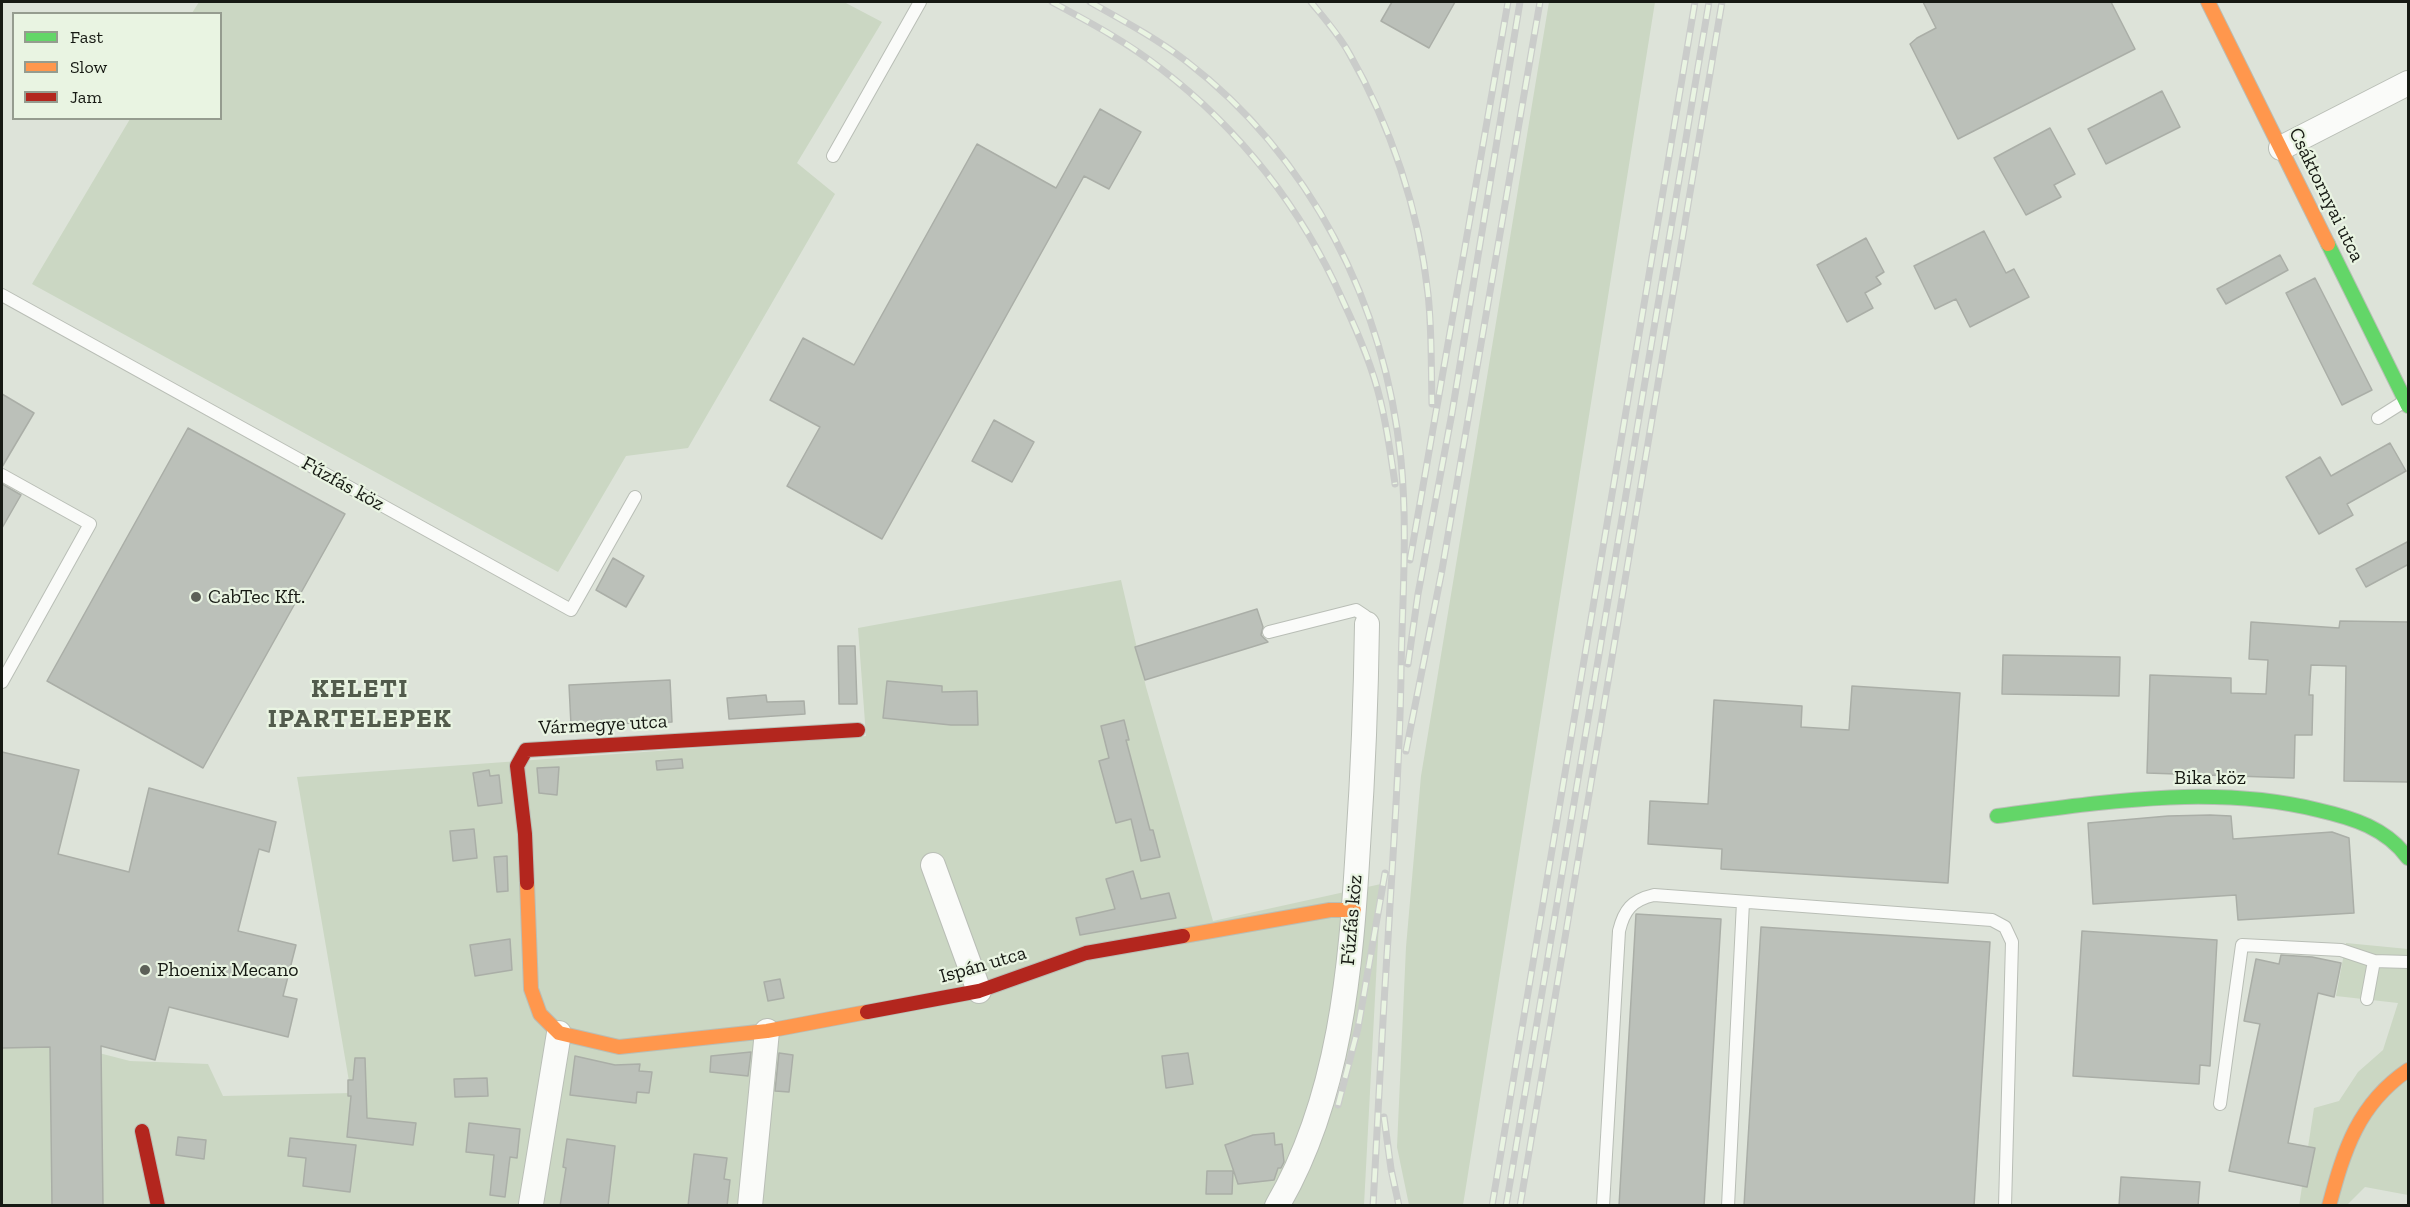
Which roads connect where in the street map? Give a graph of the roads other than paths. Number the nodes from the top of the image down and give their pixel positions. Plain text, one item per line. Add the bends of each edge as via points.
1 (920, 2) edge
2 (2208, 2) edge
3 (2409, 83) edge
4 (2281, 148) junction
5 (833, 156) dead end
6 (2, 295) edge
7 (2407, 403) edge
8 (2378, 418) dead end
9 (2, 475) edge
10 (634, 497) dead end
11 (1367, 624) joint
12 (1269, 632) dead end
13 (2, 682) edge
14 (858, 730) dead end
15 (1997, 816) dead end
16 (2409, 858) edge
17 (933, 865) dead end
18 (1743, 902) junction
19 (1354, 910) junction
20 (2374, 961) junction
21 (2409, 962) edge
22 (979, 991) junction
23 (2367, 999) dead end
24 (767, 1031) junction
25 (559, 1033) junction
26 (2409, 1070) edge
27 (2220, 1104) dead end
28 (142, 1131) dead end
29 (531, 1204) edge
30 (158, 1206) edge
31 (750, 1206) edge
32 (1277, 1206) edge
33 (1603, 1206) edge
34 (1728, 1206) edge
35 (2005, 1206) edge
36 (2329, 1206) edge

1 - 5 lane
2 - 4 street, Csáktornyai utca
3 - 4 street
4 - 7 street, Csáktornyai utca
6 - 10 lane, Fűzfás köz via 571,610
7 - 8 lane
9 - 13 lane via 90,524
11 - 12 lane via 1365,616 1356,610
11 - 19 street, Fűzfás köz
14 - 25 street, Vármegye utca via 526,750 517,766 525,834 531,989 540,1014
15 - 16 street, Bika köz via 2196,795 2251,797 2306,805 2350,817 2392,840
17 - 22 street
18 - 33 lane via 1654,895 1636,900 1625,912 1619,931
18 - 34 lane
18 - 35 lane via 1992,920 2005,927 2012,942
19 - 22 street, Ispán utca via 1330,910 1086,953
19 - 32 street, Fűzfás köz via 1338,1030 1325,1084 1300,1162
20 - 21 lane
20 - 23 lane
20 - 27 lane via 2341,950 2242,945
22 - 24 street, Ispán utca
24 - 25 street, Ispán utca via 619,1047
24 - 31 street
25 - 29 street
26 - 36 street via 2382,1088 2360,1118
28 - 30 street

